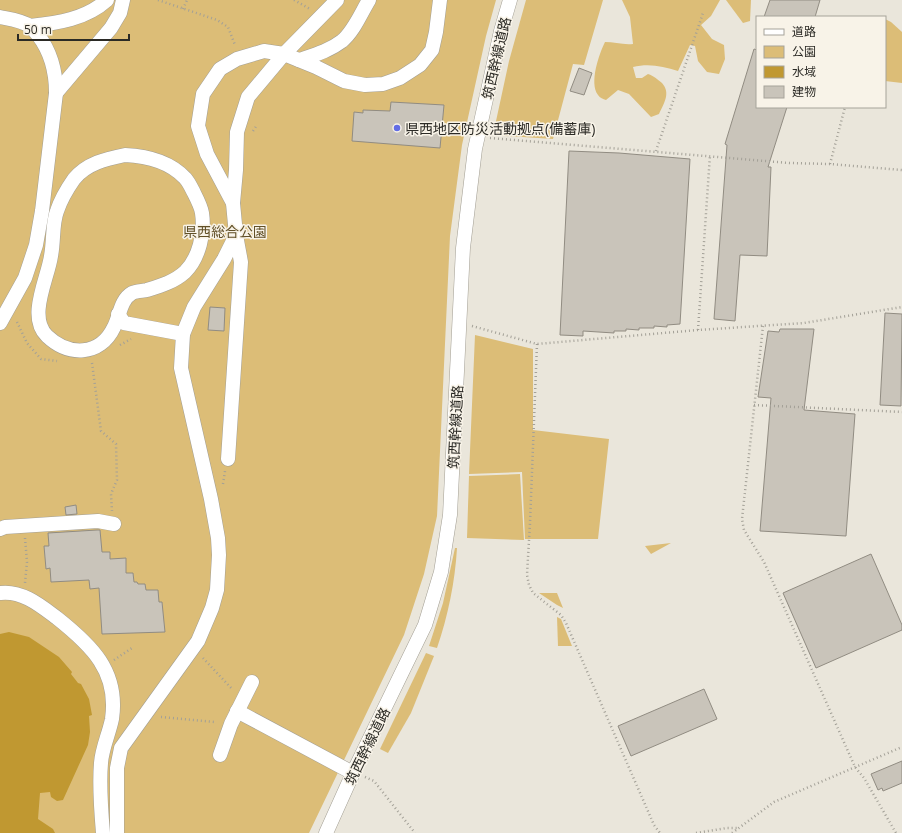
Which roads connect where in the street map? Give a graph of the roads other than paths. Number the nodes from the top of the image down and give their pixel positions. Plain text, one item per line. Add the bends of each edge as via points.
1 (107, 0) edge
2 (123, 0) edge
3 (337, 0) edge
4 (369, 0) edge
5 (440, 0) edge
6 (510, 0) edge
7 (0, 17) edge
8 (30, 26) junction
9 (284, 54) junction
10 (299, 60) junction
11 (56, 93) junction
12 (233, 203) junction
13 (236, 235) junction
14 (118, 314) junction
15 (0, 323) edge
16 (183, 334) junction
17 (228, 459) dead end
18 (114, 524) road end
19 (0, 529) edge
20 (0, 593) edge
21 (252, 682) dead end
22 (238, 711) junction
23 (220, 755) dead end
24 (353, 773) junction
25 (103, 833) edge
26 (118, 833) edge
27 (326, 833) edge

1 - 8 street via 79,17 53,24
2 - 11 street via 120,13 110,28
3 - 9 street
4 - 10 street via 342,41 324,52
5 - 10 street via 432,50 420,65 400,78 383,84 351,83
6 - 24 street, 筑西幹線道路 via 475,149 463,248 450,515 446,550 425,625
7 - 8 street
8 - 11 street via 43,41 52,61
9 - 10 street
9 - 12 street via 248,96 242,112 237,132
9 - 12 street via 264,51 239,58 220,69 203,94 198,126 207,154
11 - 15 street via 36,245 25,278
12 - 13 street
13 - 16 street via 194,307
13 - 17 street via 241,262
14 - 14 street via 132,293 164,285 184,272 195,259 203,228 202,212 186,179 160,161 142,156 125,155 105,159 91,165 75,178 56,212 51,257 38,310 39,323 44,334 55,344 81,351 102,343 114,327
14 - 16 street via 124,323
16 - 26 street via 181,368 211,499 219,555 217,590 198,641 121,748 117,768
18 - 19 street via 98,521
20 - 25 street via 20,595 38,603 81,638 104,666 113,702 112,719 101,762
21 - 22 street
22 - 23 street
22 - 24 street
24 - 27 street, 筑西幹線道路

